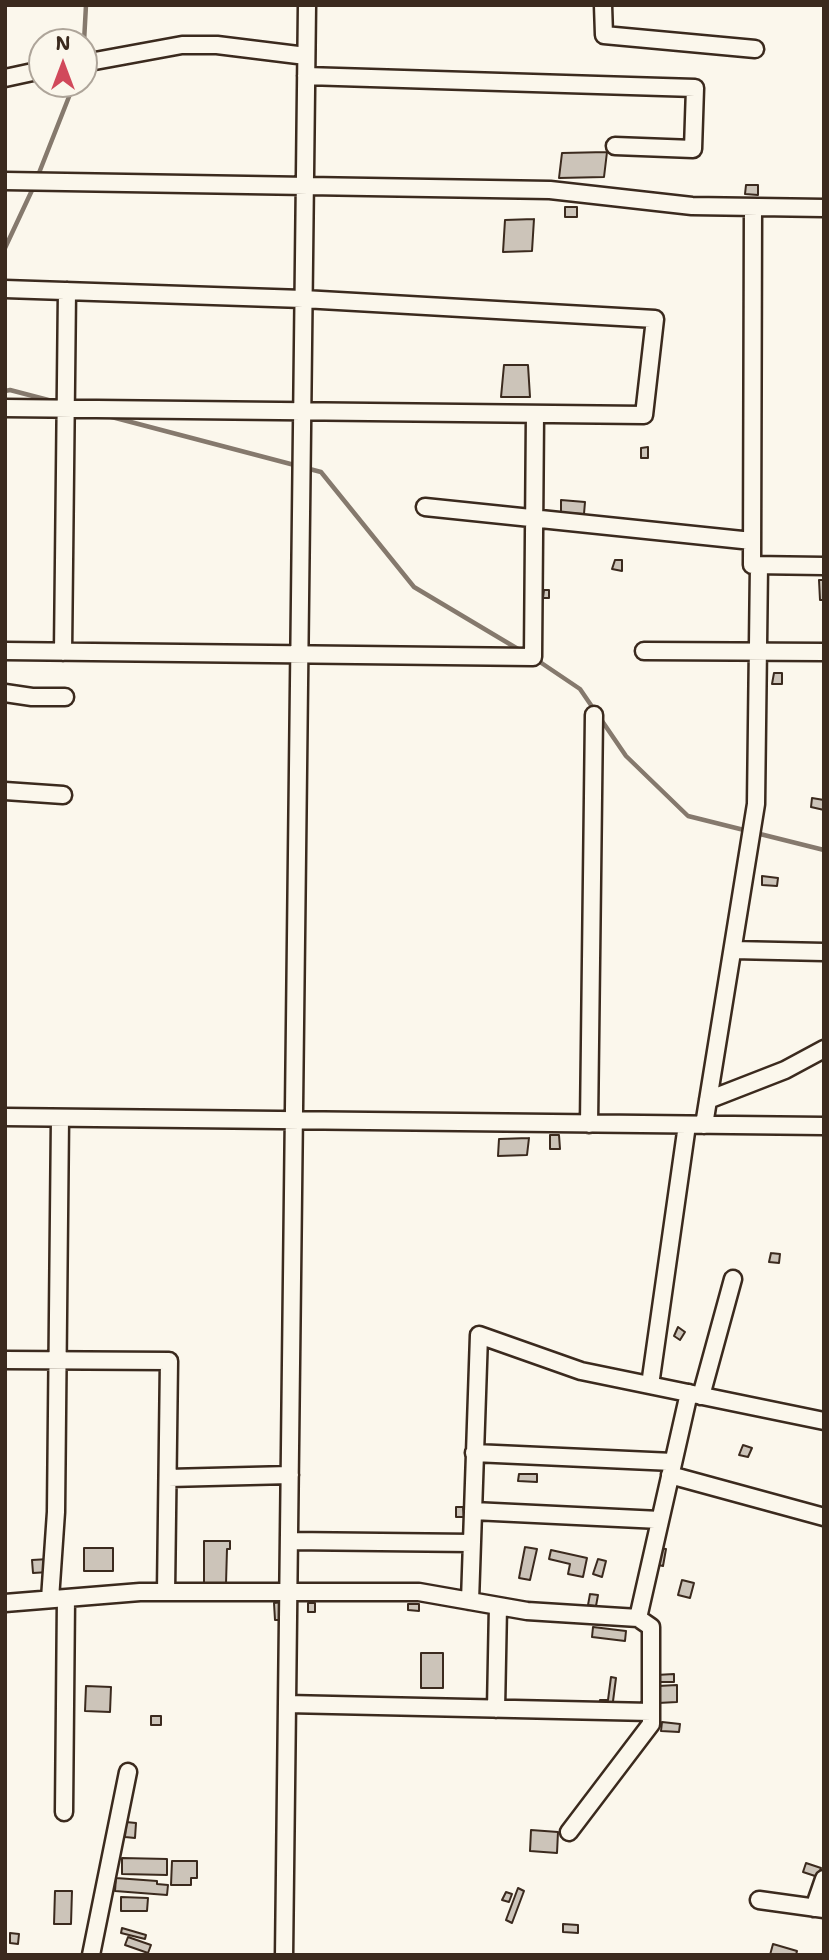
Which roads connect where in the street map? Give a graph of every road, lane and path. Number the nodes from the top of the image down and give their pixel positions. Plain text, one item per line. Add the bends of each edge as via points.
1 (307, 5) edge
2 (603, 5) edge
3 (755, 49) dead end
4 (306, 56) junction
5 (98, 60) edge
6 (28, 73) edge
7 (306, 76) junction
8 (5, 78) edge
9 (615, 146) dead end
10 (5, 181) edge
11 (304, 186) junction
12 (752, 207) junction
13 (824, 208) edge
14 (5, 289) edge
15 (67, 291) junction
16 (303, 299) junction
17 (5, 408) edge
18 (65, 409) junction
19 (302, 412) junction
20 (535, 414) junction
21 (425, 507) dead end
22 (534, 518) junction
23 (752, 541) junction
24 (759, 565) junction
25 (824, 566) edge
26 (644, 650) dead end
27 (5, 651) edge
28 (758, 651) junction
29 (63, 652) junction
30 (824, 652) edge
31 (299, 654) junction
32 (5, 693) edge
33 (65, 697) dead end
34 (594, 715) dead end
35 (5, 791) edge
36 (63, 796) dead end
37 (733, 950) junction
38 (824, 951) edge
39 (824, 1049) edge
40 (708, 1100) junction
41 (5, 1117) edge
42 (60, 1118) junction
43 (294, 1121) junction
44 (589, 1124) junction
45 (687, 1125) junction
46 (704, 1125) junction
47 (824, 1126) edge
48 (733, 1279) dead end
49 (5, 1360) edge
50 (57, 1360) junction
51 (650, 1385) junction
52 (695, 1394) junction
53 (824, 1422) edge
54 (474, 1453) junction
55 (671, 1469) junction
56 (290, 1475) junction
57 (167, 1478) junction
58 (472, 1511) junction
59 (824, 1517) edge
60 (660, 1520) junction
61 (289, 1541) junction
62 (472, 1543) junction
63 (166, 1592) junction
64 (288, 1592) junction
65 (58, 1599) junction
66 (470, 1601) junction
67 (5, 1603) edge
68 (498, 1606) junction
69 (638, 1618) junction
70 (287, 1704) junction
71 (496, 1709) junction
72 (651, 1712) junction
73 (128, 1772) dead end
74 (64, 1812) dead end
75 (569, 1832) dead end
76 (824, 1879) edge
77 (759, 1900) dead end
78 (819, 1909) edge
79 (91, 1955) edge
80 (284, 1955) edge

1 - 4 street
2 - 3 street via 604,35
4 - 5 street via 182,45
4 - 7 street
6 - 8 street
7 - 9 street via 695,88 693,149
7 - 11 street
10 - 11 street
11 - 12 street via 550,190 692,206
11 - 16 street
12 - 13 street
12 - 23 street
14 - 15 street
15 - 16 street
15 - 18 street
16 - 19 street
16 - 20 street via 655,319 644,415
17 - 18 street
18 - 19 street
18 - 29 street
19 - 20 street
19 - 31 street
20 - 22 street
21 - 22 street
22 - 23 street
22 - 31 street via 533,657
23 - 24 street via 752,565
24 - 25 street
24 - 28 street
26 - 28 street
27 - 29 street
28 - 30 street
28 - 37 street via 756,804
29 - 31 street
31 - 43 street
32 - 33 street
34 - 44 street
35 - 36 street
37 - 38 street
37 - 40 street
39 - 40 street via 785,1070
40 - 46 street
41 - 42 street
42 - 43 street
42 - 50 street
43 - 44 street
43 - 56 street
44 - 45 street
45 - 46 street
45 - 51 street
46 - 47 street
48 - 52 street
49 - 50 street
50 - 57 street via 169,1362
50 - 65 street
51 - 52 street
51 - 54 street via 581,1371 479,1335
52 - 53 street
52 - 55 street
54 - 55 street
54 - 58 street
55 - 59 street
55 - 60 street
56 - 57 street
56 - 61 street
57 - 63 street
58 - 60 street
58 - 62 street
60 - 69 street
61 - 62 street
61 - 64 street
62 - 66 street
63 - 64 street
63 - 65 street
64 - 66 street via 419,1592
64 - 70 street
65 - 67 street
65 - 74 street
66 - 68 street
68 - 69 street
68 - 71 street
69 - 72 street via 651,1627
70 - 71 street
70 - 80 street
71 - 72 street
72 - 75 street via 651,1724
73 - 79 street
76 - 78 street
77 - 78 street

